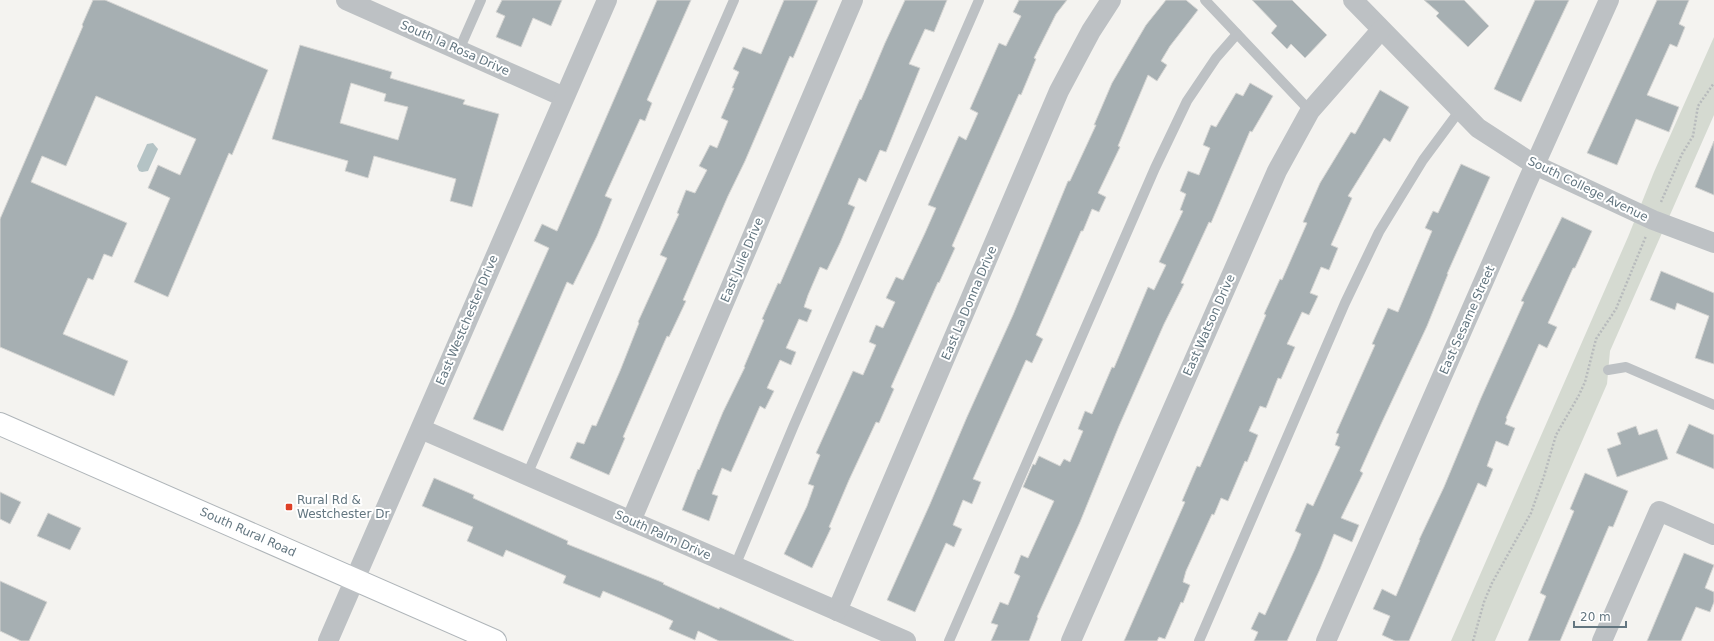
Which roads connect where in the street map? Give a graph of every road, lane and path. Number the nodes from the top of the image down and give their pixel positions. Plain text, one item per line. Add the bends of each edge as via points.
1 (481, 0) edge
2 (607, 0) edge
3 (734, 0) edge
4 (853, 0) edge
5 (979, 0) edge
6 (1111, 0) edge
7 (1205, 0) edge
8 (1353, 0) edge
9 (1609, 0) edge
10 (354, 2) edge
11 (1381, 30) junction
12 (1237, 34) junction
13 (459, 50) junction
14 (1714, 82) edge
15 (564, 97) junction
16 (1460, 110) junction
17 (1310, 111) junction
18 (1535, 165) junction
19 (1661, 202) dead end
20 (1647, 236) dead end
21 (1714, 243) edge
22 (1608, 370) dead end
23 (1714, 405) edge
24 (0, 424) edge
25 (421, 429) junction
26 (527, 475) junction
27 (631, 521) junction
28 (1714, 536) edge
29 (735, 566) junction
30 (355, 579) junction
31 (837, 611) junction
32 (328, 641) edge
33 (495, 641) edge
34 (906, 641) edge
35 (949, 641) edge
36 (1071, 641) edge
37 (1200, 641) edge
38 (1326, 641) edge
39 (1473, 641) edge
40 (1602, 641) edge

1 - 13 lane
2 - 15 street, East Westchester Drive
3 - 26 lane
4 - 27 street, East Julie Drive
5 - 29 lane
6 - 31 street, East La Donna Drive via 1059,91
7 - 12 lane
8 - 11 street, South College Avenue
9 - 18 street, East Sesame Street
10 - 13 street, South la Rosa Drive
11 - 16 street, South College Avenue
11 - 17 street, East Watson Drive
12 - 17 lane
12 - 35 lane via 1216,58 1187,101 1154,168
13 - 15 street, South la Rosa Drive
14 - 19 path via 1698,106 1693,136 1682,154
15 - 25 street, East Westchester Drive
16 - 18 street, South College Avenue via 1478,128
16 - 37 lane via 1423,160 1379,232 1345,303
17 - 36 street, East Watson Drive via 1277,171
18 - 21 street, South College Avenue via 1654,220
18 - 38 street, East Sesame Street
20 - 39 path via 1616,309 1596,339 1580,395 1556,435 1531,513 1492,583
22 - 23 lane via 1626,367
24 - 30 main road, South Rural Road
25 - 26 street, South Palm Drive
25 - 30 street, East Westchester Drive
26 - 27 street, South Palm Drive
27 - 29 street, South Palm Drive
28 - 40 street via 1659,511
29 - 31 street, South Palm Drive
30 - 32 street, East Westchester Drive
30 - 33 main road, South Rural Road
31 - 34 street, South Palm Drive

